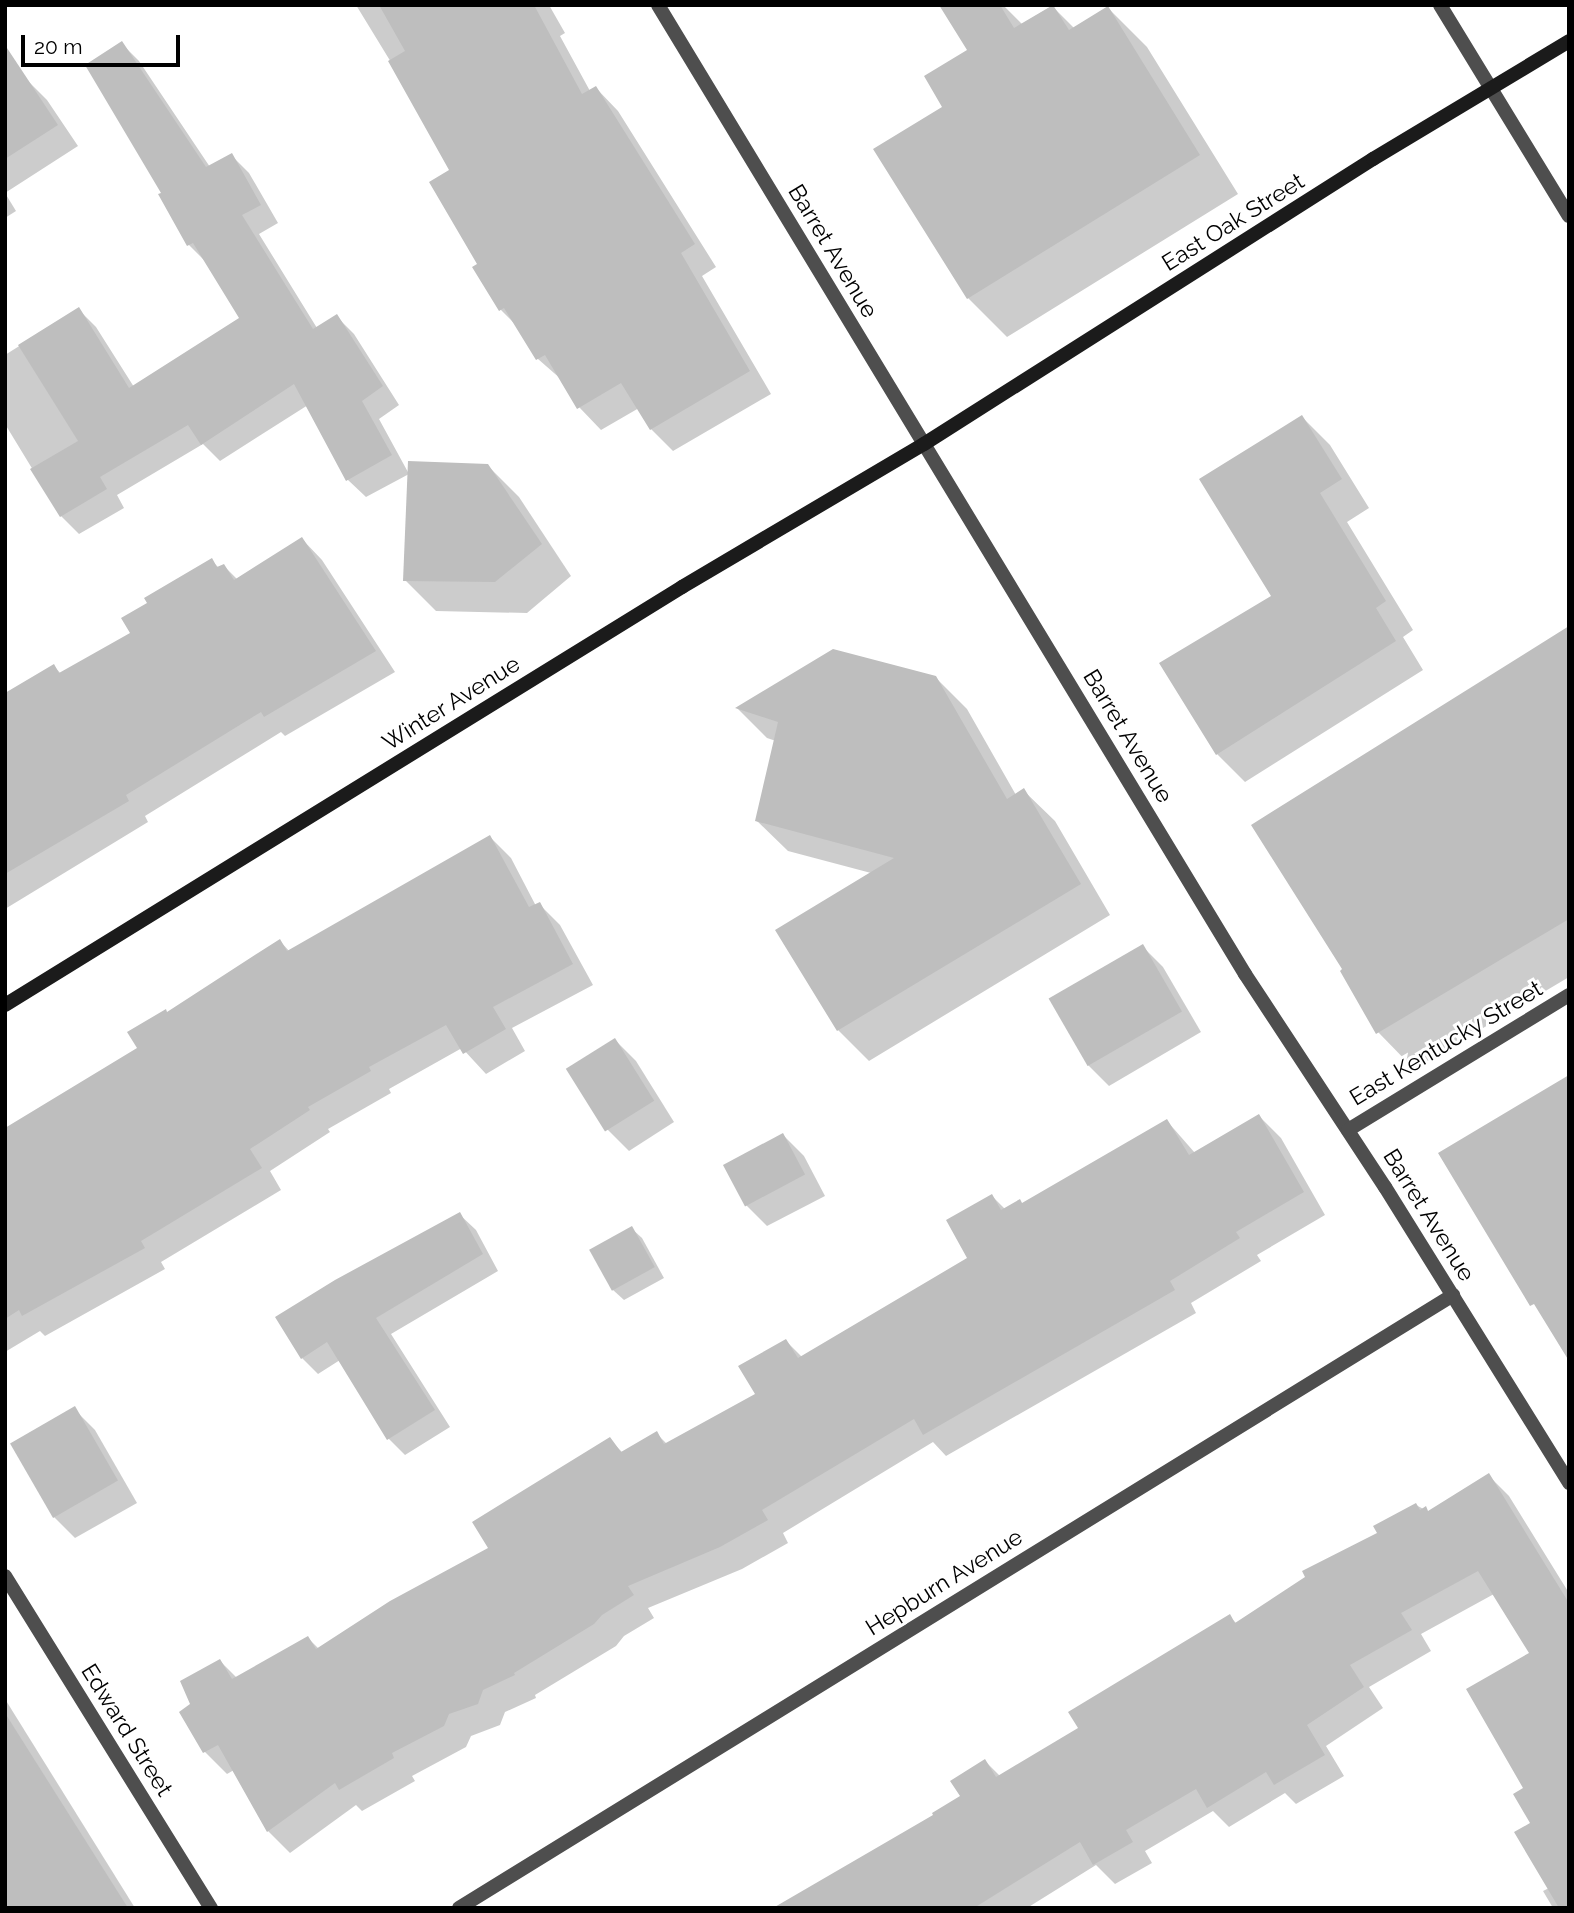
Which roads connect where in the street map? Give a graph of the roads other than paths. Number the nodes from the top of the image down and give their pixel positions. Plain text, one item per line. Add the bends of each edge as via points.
1 (658, 5) edge
2 (1440, 5) edge
3 (1569, 41) edge
4 (1490, 89) junction
5 (1569, 216) edge
6 (923, 444) junction
7 (1569, 995) edge
8 (5, 1005) edge
9 (1348, 1130) junction
10 (1453, 1294) junction
11 (1569, 1483) edge
12 (5, 1576) edge
13 (211, 1908) edge
14 (459, 1908) edge

1 - 6 street, Barret Avenue
2 - 4 street
3 - 4 main road, East Oak Street
4 - 5 street
4 - 6 main road, East Oak Street
6 - 8 main road, Winter Avenue
6 - 9 street, Barret Avenue via 1238,962
7 - 9 street, East Kentucky Street
9 - 10 street, Barret Avenue
10 - 11 street, Barret Avenue
10 - 14 street, Hepburn Avenue
12 - 13 street, Edward Street

